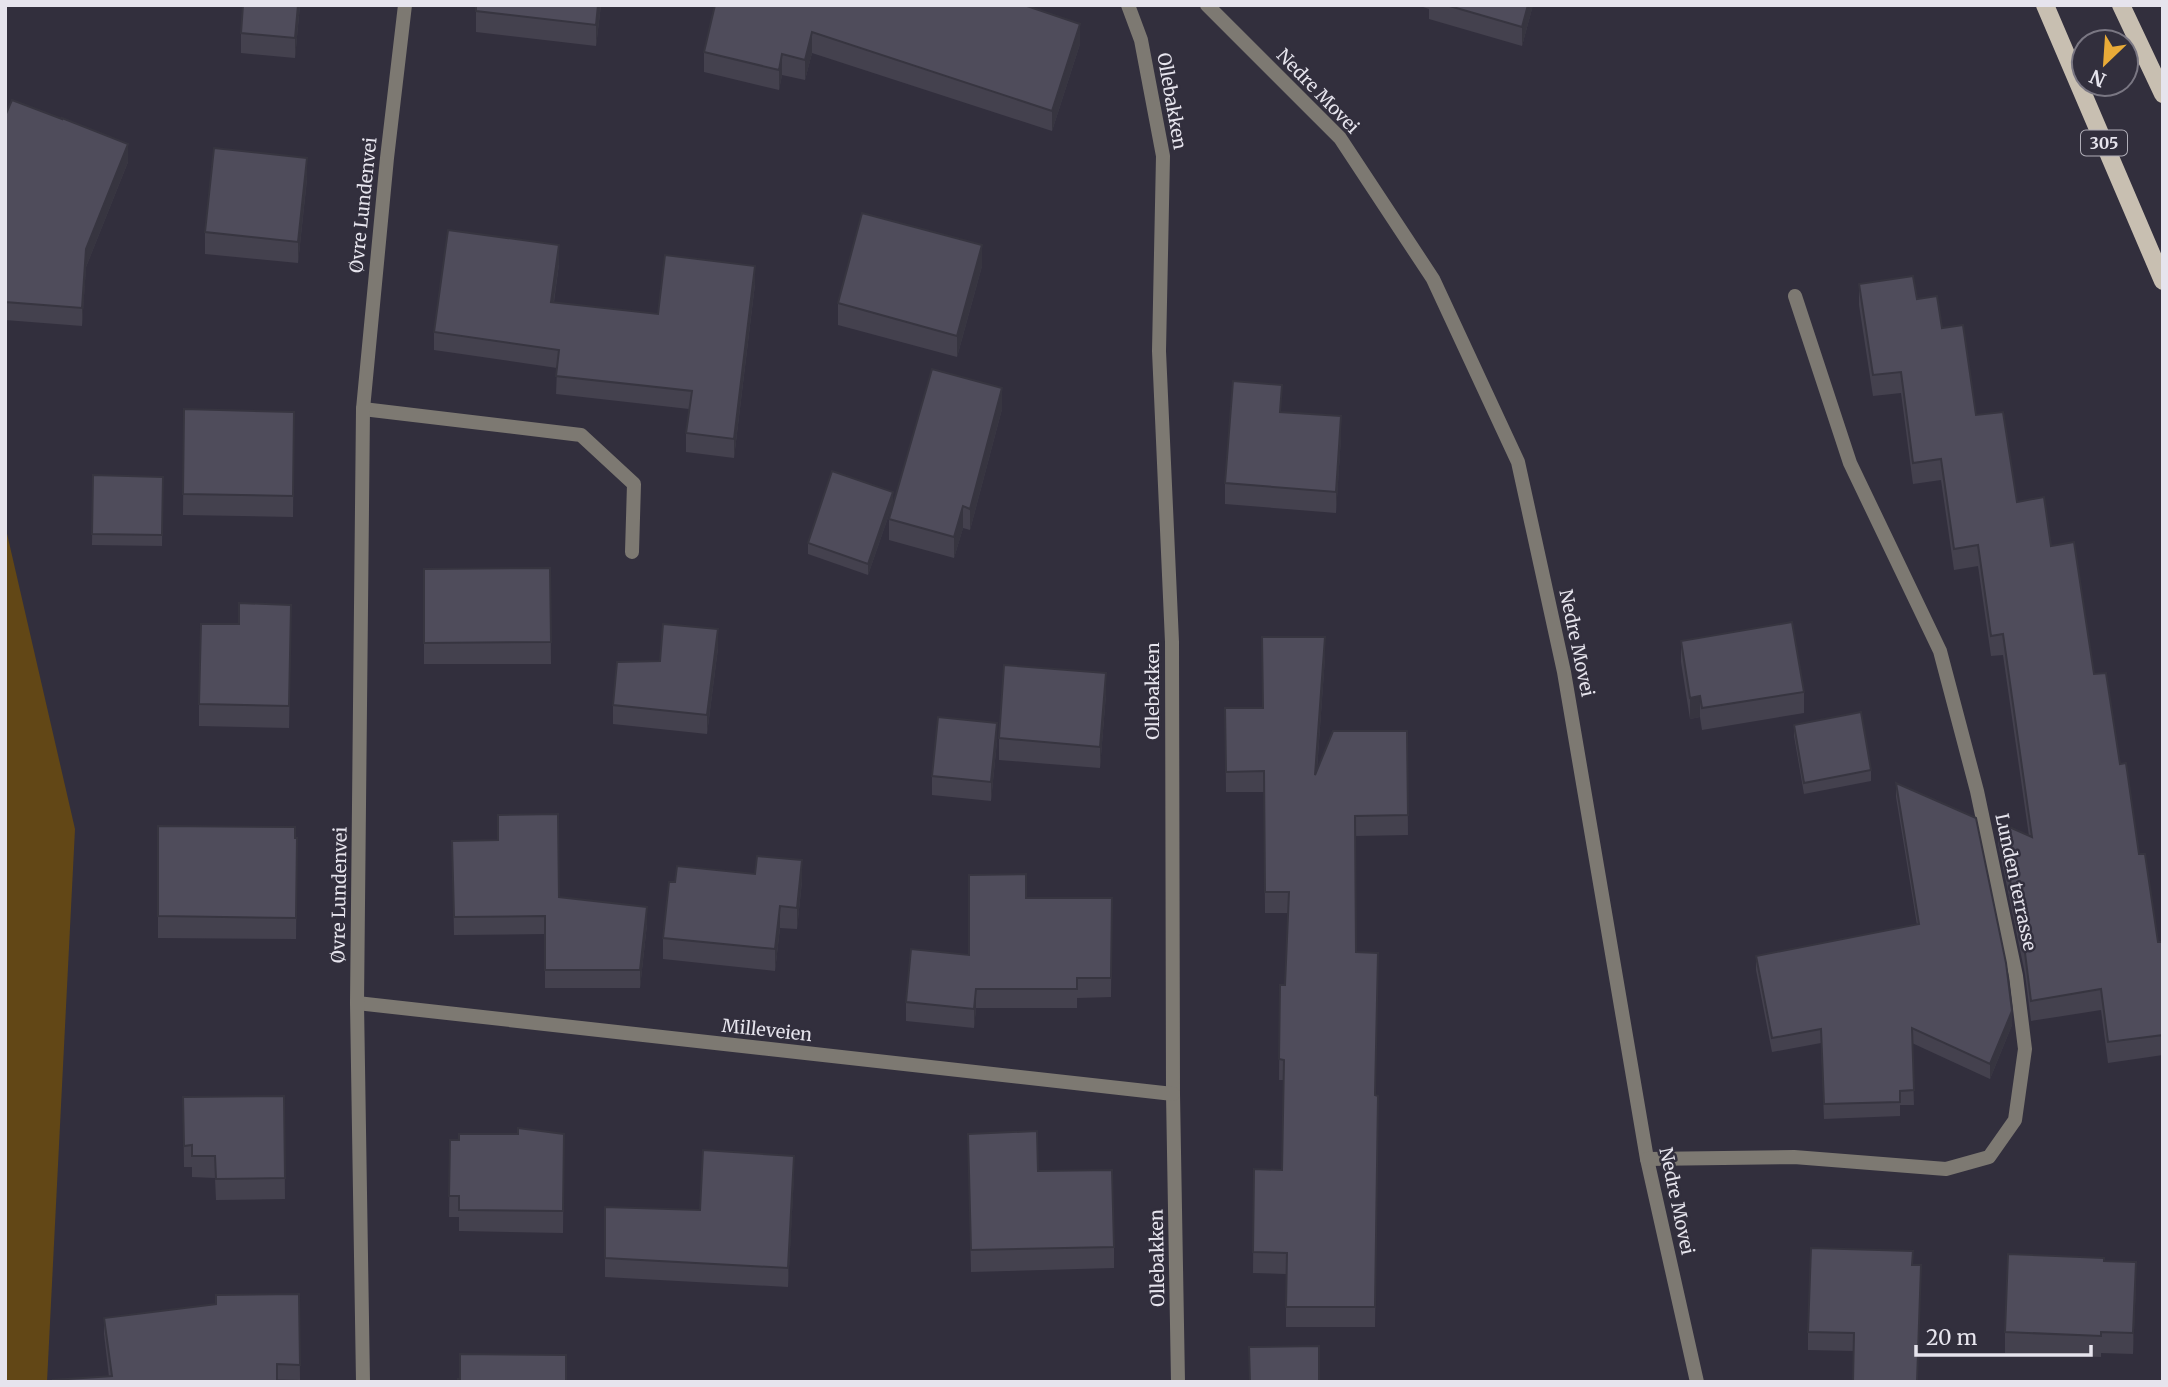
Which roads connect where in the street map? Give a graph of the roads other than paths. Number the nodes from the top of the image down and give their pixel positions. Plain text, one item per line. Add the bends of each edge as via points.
1 (405, 5) edge
2 (1128, 5) edge
3 (1207, 5) edge
4 (2045, 5) edge
5 (2121, 5) edge
6 (2163, 94) edge
7 (2163, 281) edge
8 (1795, 296) dead end
9 (363, 409) junction
10 (632, 552) dead end
11 (357, 1003) junction
12 (1174, 1094) junction
13 (1647, 1160) junction
14 (363, 1382) edge
15 (1178, 1382) edge
16 (1697, 1382) edge

1 - 9 street, Øvre Lundenvei
2 - 12 street, Ollebakken via 1141,40 1163,156 1159,351 1172,642
3 - 13 street, Nedre Movei via 1340,138 1433,279 1518,462 1564,672
4 - 7 main road, 305
5 - 6 main road
8 - 13 street, Lunden terrasse via 1850,463 1940,651 1977,791 2016,976 2025,1049 2015,1119 1989,1157 1946,1169 1794,1157
9 - 10 street via 581,435 634,484
9 - 11 street, Øvre Lundenvei
11 - 12 street, Milleveien
11 - 14 street, Øvre Lundenvei
12 - 15 street, Ollebakken
13 - 16 street, Nedre Movei

